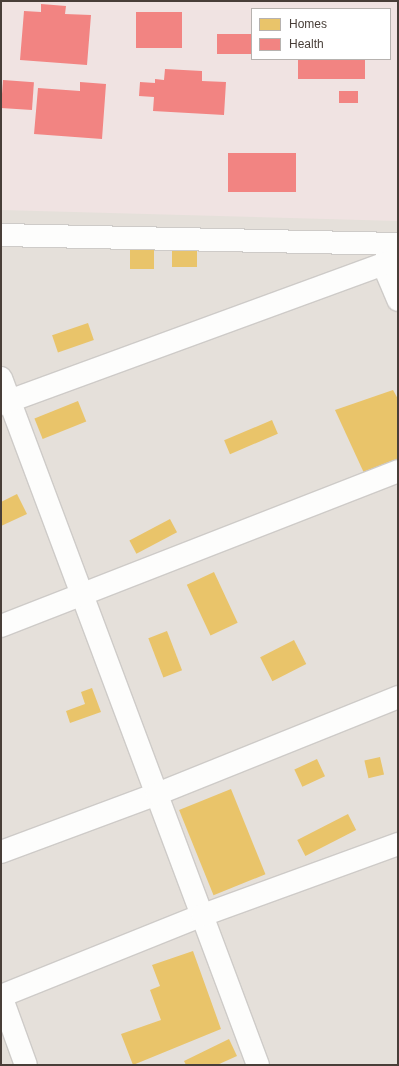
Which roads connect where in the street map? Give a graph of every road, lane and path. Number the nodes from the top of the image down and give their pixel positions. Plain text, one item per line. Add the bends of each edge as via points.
1 (1, 235) edge
2 (398, 244) edge
3 (391, 261) edge
4 (398, 300) edge
5 (1, 378) edge
6 (5, 402) edge
7 (398, 472) edge
8 (83, 594) junction
9 (1, 626) edge
10 (398, 696) edge
11 (157, 794) junction
12 (398, 844) edge
13 (1, 852) edge
14 (202, 915) junction
15 (1, 996) edge
16 (26, 1065) edge
17 (258, 1065) edge

1 - 2 street
3 - 4 street
3 - 6 street
5 - 6 street
6 - 8 street
7 - 8 street
8 - 9 street
8 - 11 street
10 - 11 street
11 - 13 street
11 - 14 street
12 - 14 street
14 - 15 street
14 - 17 street
15 - 16 street

